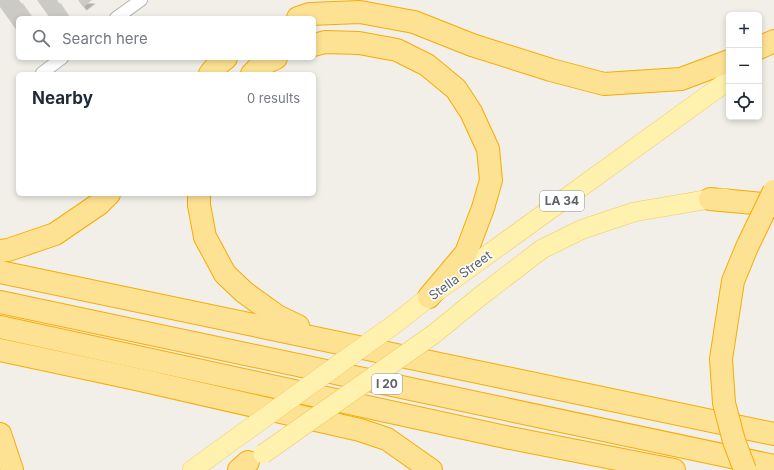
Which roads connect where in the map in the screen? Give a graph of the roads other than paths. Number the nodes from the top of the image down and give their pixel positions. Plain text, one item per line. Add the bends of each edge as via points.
1 (141, 0) edge
2 (119, 16) edge
3 (304, 16) edge
4 (774, 40) edge
5 (316, 44) edge
6 (762, 46) edge
7 (774, 48) edge
8 (762, 56) edge
9 (59, 60) edge
10 (223, 60) edge
11 (272, 60) edge
12 (726, 62) edge
13 (43, 72) edge
14 (212, 72) edge
15 (254, 72) edge
16 (726, 82) edge
17 (774, 191) edge
18 (774, 195) edge
19 (107, 196) edge
20 (199, 196) edge
21 (710, 199) junction
22 (774, 205) edge
23 (0, 251) edge
24 (0, 272) edge
25 (429, 297) junction
26 (0, 302) edge
27 (0, 328) edge
28 (328, 340) junction
29 (0, 350) edge
30 (771, 433) edge
31 (0, 434) edge
32 (247, 464) edge
33 (774, 466) edge
34 (12, 470) edge
35 (192, 470) edge
36 (431, 470) edge
37 (674, 470) edge
38 (745, 470) edge

1 - 2 street
3 - 12 highway via 360,12 414,22 486,49 604,84 681,79
4 - 6 highway
5 - 25 highway via 325,42 359,43 397,50 427,65 456,89 474,118 488,150 491,180 466,254
7 - 8 main road
9 - 13 street
10 - 14 highway
11 - 15 highway
16 - 25 main road, Stella Street / LA 34
17 - 38 highway, bridge via 733,281 721,359 724,403
18 - 21 main road, LA 34
19 - 23 highway via 55,234
20 - 28 highway via 205,237 225,274 244,292 277,316
21 - 22 highway
21 - 32 main road, LA 34, bridge via 634,212 583,229 542,249 434,334
24 - 28 highway
25 - 35 main road, Stella Street / LA 34, bridge via 396,324
26 - 33 highway, I 20
27 - 37 highway, I 20 via 502,436
28 - 30 highway
29 - 36 highway via 360,430 387,439
31 - 34 highway

